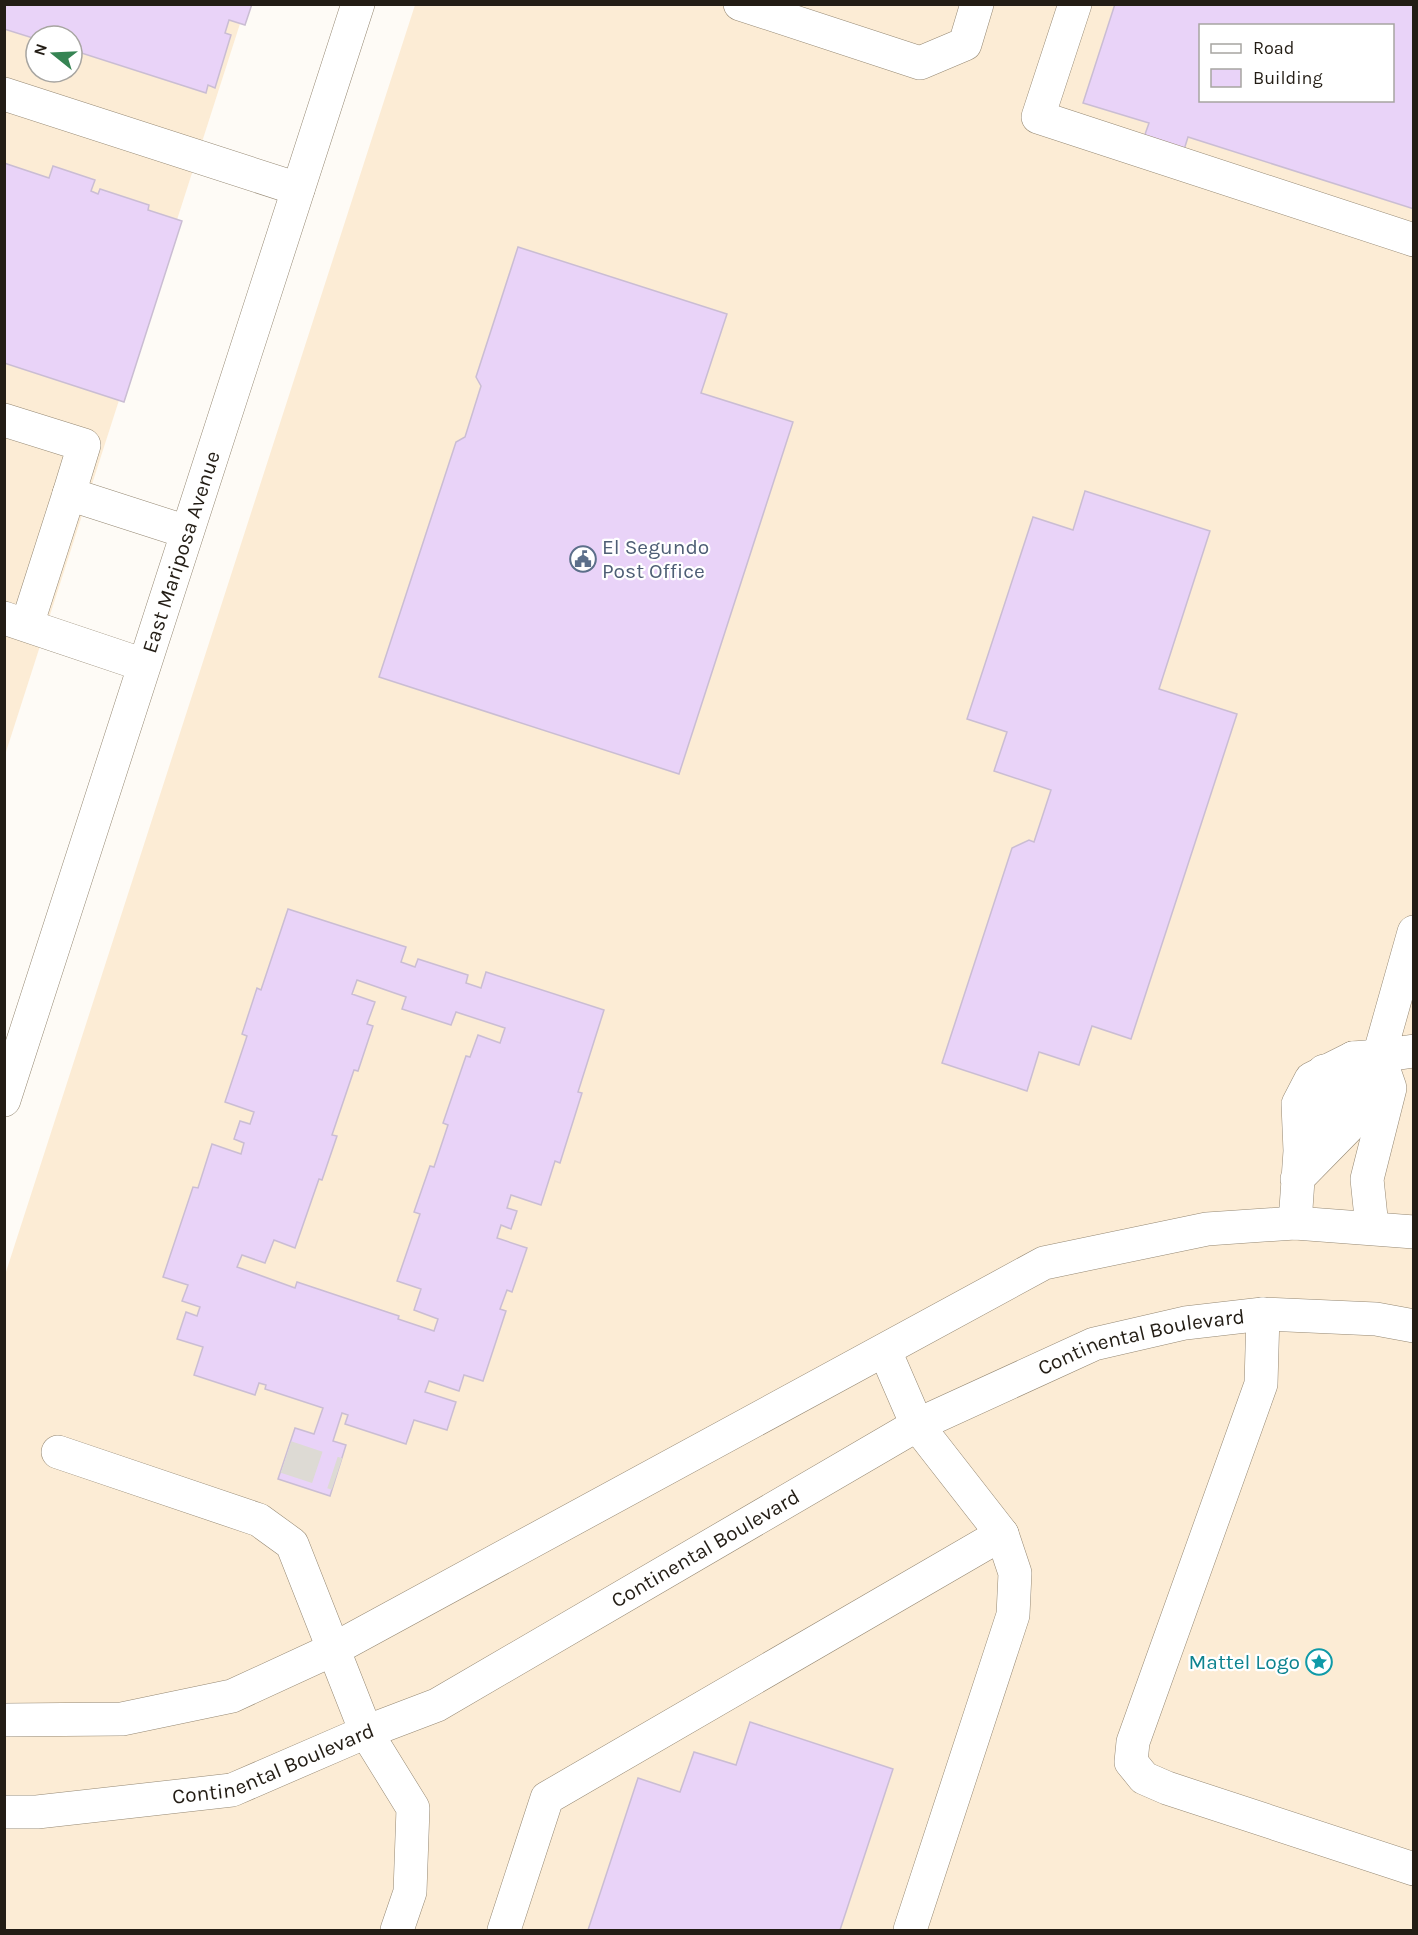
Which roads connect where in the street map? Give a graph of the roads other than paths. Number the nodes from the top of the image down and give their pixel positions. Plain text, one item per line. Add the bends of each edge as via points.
1 (358, 4) edge
2 (740, 4) edge
3 (977, 4) edge
4 (1074, 4) edge
5 (4, 94) edge
6 (298, 189) junction
7 (1413, 240) edge
8 (4, 420) edge
9 (69, 494) junction
10 (188, 532) junction
11 (16, 622) edge
12 (144, 665) junction
13 (1413, 932) edge
14 (1413, 1051) edge
15 (1352, 1062) junction
16 (4, 1100) edge
17 (1298, 1165) junction
18 (1295, 1223) junction
19 (1372, 1227) junction
20 (1413, 1232) edge
21 (1263, 1314) junction
22 (1413, 1326) edge
23 (885, 1351) junction
24 (917, 1425) junction
25 (58, 1452) dead end
26 (1002, 1534) junction
27 (334, 1648) junction
28 (4, 1720) edge
29 (366, 1732) junction
30 (4, 1812) edge
31 (1413, 1869) edge
32 (398, 1930) edge
33 (504, 1930) edge
34 (910, 1930) edge

1 - 6 street, East Mariposa Avenue
2 - 3 street via 920,63 965,44
4 - 7 street via 1038,117
5 - 6 street
6 - 10 street, East Mariposa Avenue
8 - 9 street via 84,445
9 - 10 street
9 - 11 street
10 - 12 street, East Mariposa Avenue
11 - 12 street
12 - 16 street, East Mariposa Avenue
13 - 15 street
14 - 15 street
15 - 17 street via 1363,1080 1348,1127
15 - 17 street via 1311,1079 1298,1104
15 - 19 street via 1389,1088 1367,1179
17 - 18 street
18 - 19 street
18 - 23 street via 1207,1229 1044,1263
19 - 20 street
21 - 22 street, Continental Boulevard via 1376,1319
21 - 24 street, Continental Boulevard via 1185,1323 1094,1344
21 - 31 street via 1261,1384 1133,1742 1131,1762 1144,1778 1167,1788
23 - 24 street
23 - 27 street
24 - 26 street
24 - 29 street, Continental Boulevard via 436,1705
25 - 27 street via 259,1520 292,1544
26 - 33 street via 547,1798
26 - 34 street via 1015,1573 1013,1615
27 - 28 street via 232,1696 122,1719
27 - 29 street
29 - 30 street, Continental Boulevard via 232,1790 37,1812
29 - 32 street via 413,1808 410,1892

